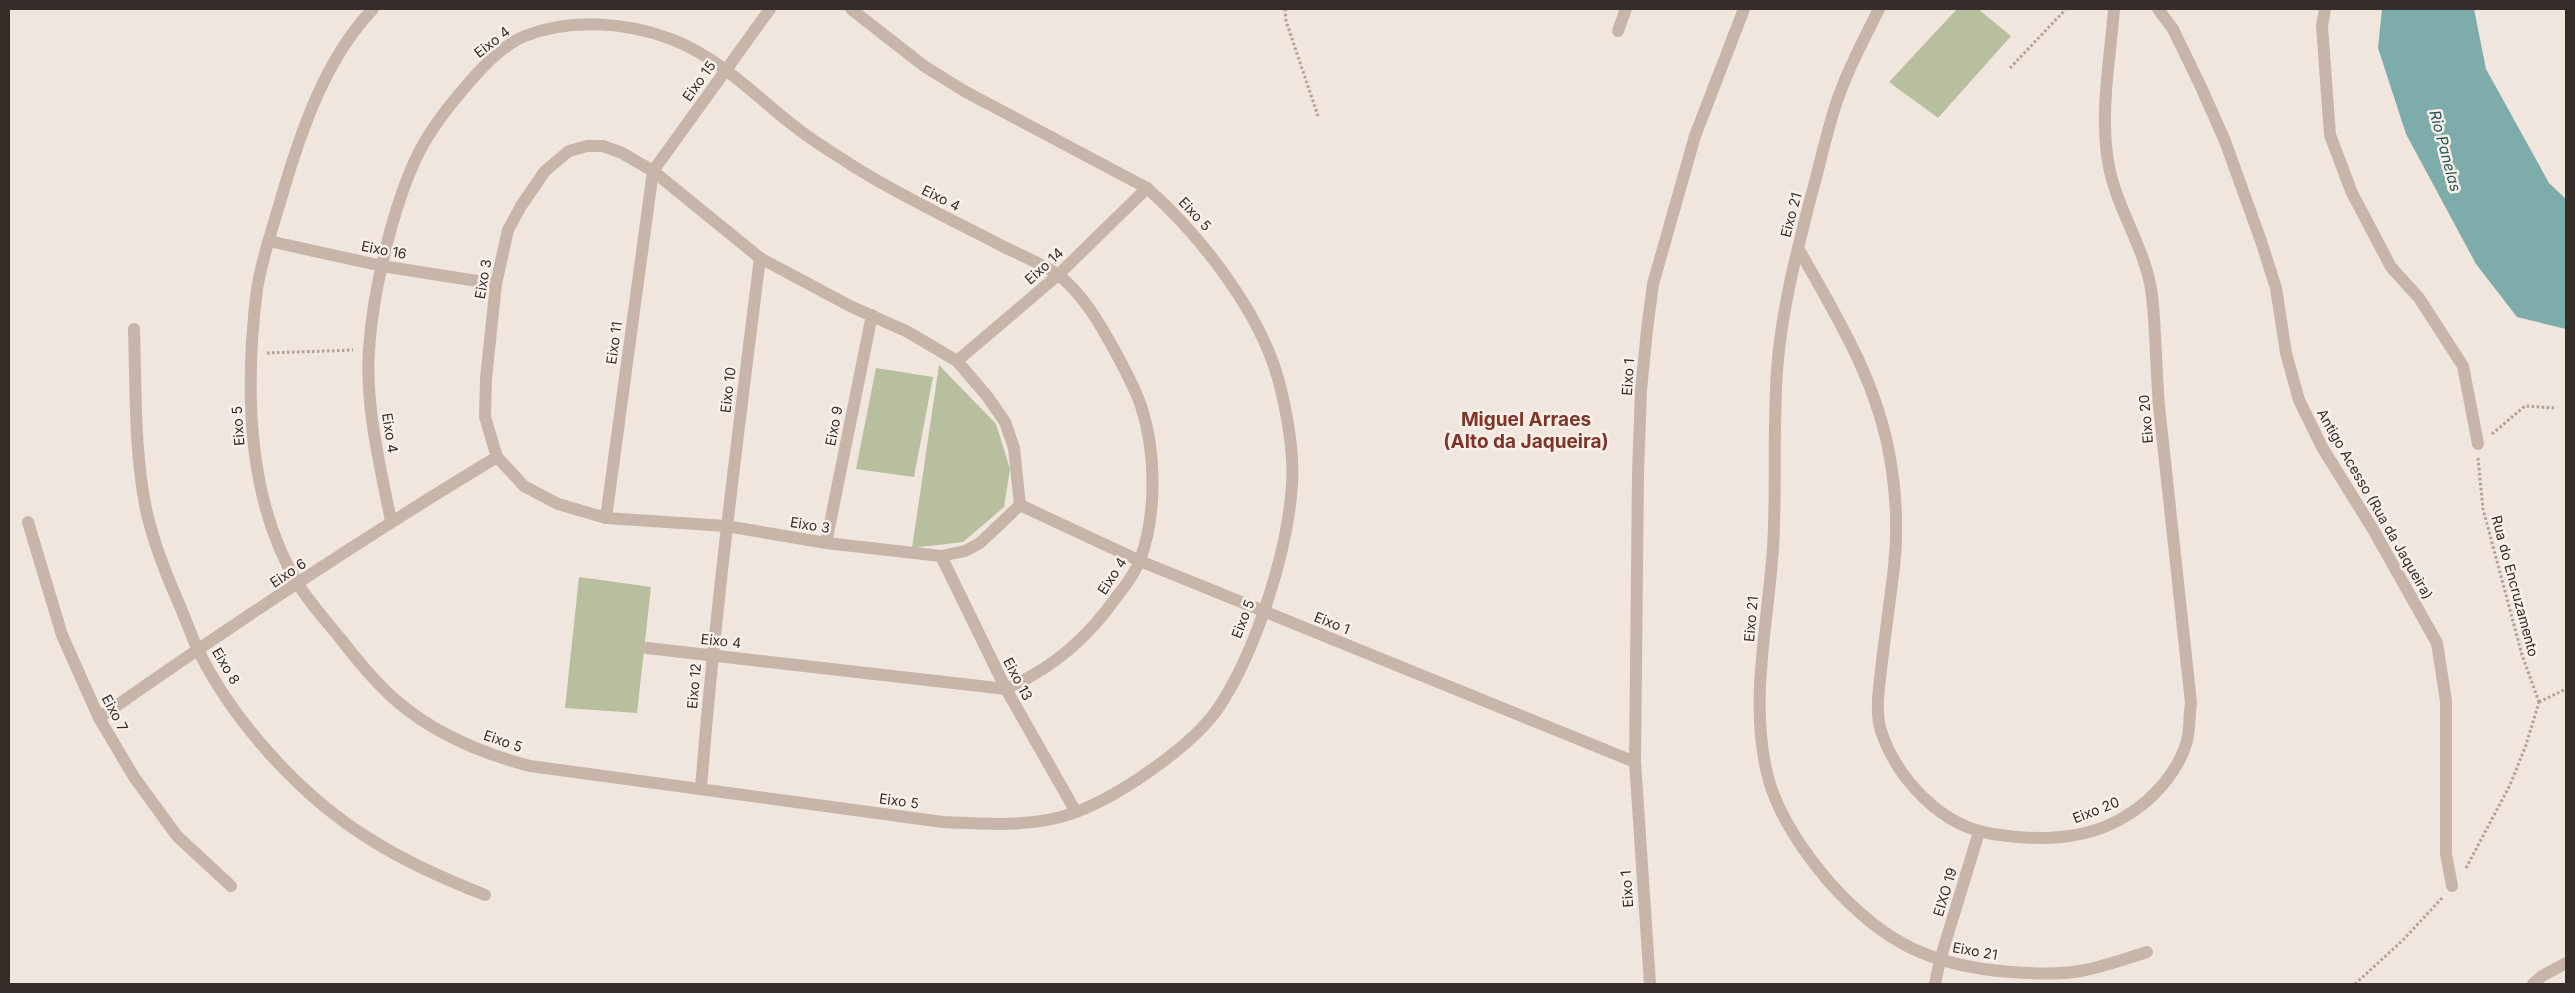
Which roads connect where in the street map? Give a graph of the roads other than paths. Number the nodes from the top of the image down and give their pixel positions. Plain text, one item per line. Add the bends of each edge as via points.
1 (373, 9) edge
2 (770, 9) edge
3 (851, 9) edge
4 (1626, 9) edge
5 (1744, 9) edge
6 (1879, 9) edge
7 (2114, 9) edge
8 (2158, 9) edge
9 (2325, 9) edge
10 (1618, 31) dead end
11 (726, 69) junction
12 (653, 171) junction
13 (1148, 188) junction
14 (269, 241) junction
15 (1798, 248) junction
16 (760, 258) junction
17 (382, 266) junction
18 (1058, 275) junction
19 (496, 284) junction
20 (872, 315) junction
21 (134, 329) dead end
22 (957, 361) junction
23 (2478, 444) road end
24 (497, 458) junction
25 (1020, 505) junction
26 (606, 518) junction
27 (391, 521) junction
28 (28, 522) dead end
29 (726, 526) junction
30 (826, 543) junction
31 (941, 556) junction
32 (1140, 561) junction
33 (298, 584) junction
34 (1264, 611) junction
35 (647, 648) dead end
36 (198, 649) junction
37 (711, 655) junction
38 (1006, 689) junction
39 (99, 718) junction
40 (1634, 762) junction
41 (701, 788) junction
42 (1076, 812) junction
43 (1979, 832) junction
44 (231, 886) dead end
45 (2452, 886) dead end
46 (485, 894) dead end
47 (2147, 952) dead end
48 (1940, 960) junction
49 (2566, 963) edge
50 (1650, 984) edge
51 (1935, 984) edge
52 (2533, 984) edge

1 - 14 street, Eixo 5 via 344,43 315,100 295,149
2 - 11 street, Eixo 15
3 - 13 street, Eixo 5 via 887,40 966,92
4 - 10 street
5 - 40 street, Eixo 1 via 1695,136 1653,284 1641,390
6 - 15 street, Eixo 21 via 1856,54 1836,106
7 - 43 street, Eixo 20 via 2105,96 2106,144 2116,193 2145,265 2152,294 2159,402 2191,703 2187,740 2178,763 2161,787 2147,802 2124,818 2087,833 2059,838 2024,839
8 - 45 street, Antigo Acesso (Rua da Jaqueira) via 2173,29 2201,87 2225,141 2255,224 2276,288 2286,353 2299,400 2322,447 2438,643 2446,701 2446,854
9 - 23 street via 2322,26 2330,135 2352,193 2391,268 2420,298 2463,366
11 - 12 street, Eixo 15
11 - 17 street, Eixo 4 via 670,38 616,26 564,26 522,37 500,51 480,70 458,94 426,140 405,184
11 - 18 street, Eixo 4 via 798,129 867,175
12 - 16 street, Eixo 3
12 - 19 street, Eixo 3 via 603,146 569,151 545,171 508,230
12 - 26 street, Eixo 11
13 - 18 street, Eixo 14
13 - 34 street, Eixo 5 via 1202,244 1228,281 1266,346 1280,384 1292,449 1292,484 1285,533
14 - 17 street, Eixo 16
14 - 33 street, Eixo 5 via 258,288 251,424 256,464 278,544
15 - 43 street, Eixo 20 via 1871,385 1884,424 1891,461 1895,500 1894,564 1878,696 1880,730 1898,765 1933,807 1952,821
15 - 48 street, Eixo 21 via 1778,360 1773,548 1760,706 1770,781 1798,841 1842,896 1864,919 1892,939
16 - 20 street, Eixo 3
16 - 29 street, Eixo 10
17 - 19 street, Eixo 16
17 - 27 street, Eixo 4 via 369,349 369,390
18 - 22 street, Eixo 14
18 - 32 street, Eixo 4 via 1079,296 1103,329 1140,402 1148,430 1152,499
19 - 24 street, Eixo 3 via 484,396 485,418
20 - 22 street, Eixo 3
20 - 30 street, Eixo 9
21 - 36 street, Eixo 8 via 138,443 147,514 165,571
22 - 25 street, Eixo 3 via 1005,422 1014,448
24 - 26 street, Eixo 3 via 524,486 539,496
24 - 27 street, Eixo 6
25 - 31 street, Eixo 3 via 980,543 965,551
25 - 32 street, Eixo 1
26 - 29 street, Eixo 3
27 - 33 street, Eixo 6
28 - 39 street, Eixo 7 via 62,635
29 - 30 street, Eixo 3
29 - 37 street, Eixo 12
30 - 31 street, Eixo 3
31 - 38 street, Eixo 13
32 - 34 street, Eixo 1
32 - 38 street, Eixo 4 via 1106,612 1083,638 1036,675
33 - 36 street, Eixo 6
33 - 41 street, Eixo 5 via 351,652 398,703 454,738 489,754 530,766
34 - 40 street, Eixo 1
34 - 42 street, Eixo 5 via 1218,708 1194,734 1130,784
35 - 37 street, Eixo 4
36 - 39 street, Eixo 6
36 - 46 street, Eixo 8 via 226,696 267,751 318,801 372,841 441,877
37 - 38 street, Eixo 4
37 - 41 street, Eixo 12
38 - 42 street, Eixo 13
39 - 44 street, Eixo 7 via 134,777 177,836
40 - 50 street, Eixo 1
41 - 42 street, Eixo 5 via 943,822 989,824 1046,820
43 - 48 street, EIXO 19
47 - 48 street, Eixo 21 via 2080,971 2049,975 1974,969
48 - 51 street, EIXO 19
49 - 52 street

